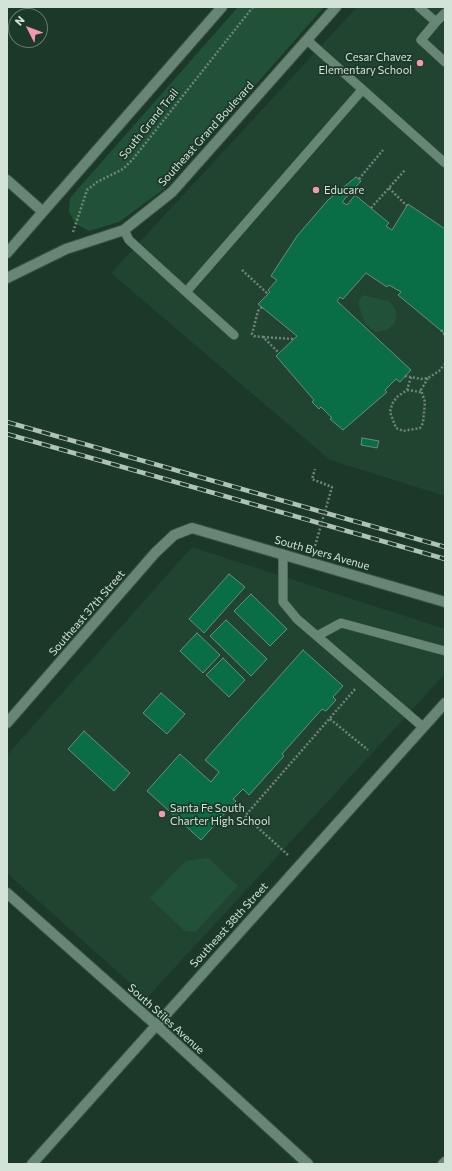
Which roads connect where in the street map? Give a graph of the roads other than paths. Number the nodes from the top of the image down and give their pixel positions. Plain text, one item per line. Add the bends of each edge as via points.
1 (222, 7) edge
2 (336, 7) edge
3 (419, 7) edge
4 (445, 13) edge
5 (436, 22) junction
6 (307, 40) junction
7 (445, 62) edge
8 (362, 90) junction
9 (445, 163) edge
10 (7, 180) edge
11 (42, 211) junction
12 (124, 230) junction
13 (7, 253) edge
14 (7, 278) edge
15 (186, 292) junction
16 (234, 335) dead end
17 (192, 528) joint
18 (287, 555) junction
19 (445, 602) edge
20 (317, 636) junction
21 (445, 651) edge
22 (445, 703) edge
23 (7, 723) edge
24 (423, 728) junction
25 (7, 893) edge
26 (156, 1025) junction
27 (32, 1164) edge
28 (308, 1164) edge

1 - 11 street
2 - 6 street, Southeast Grand Boulevard
3 - 5 lane
4 - 5 lane
5 - 7 lane via 421,40
6 - 8 lane
6 - 12 street, Southeast Grand Boulevard via 172,192
8 - 9 lane
8 - 15 lane
10 - 11 street
11 - 13 street
12 - 14 street, Southeast Grand Boulevard via 66,249
12 - 15 lane via 128,240
15 - 16 lane
17 - 18 street, South Byers Avenue
17 - 23 street, Southeast 37th Street via 174,535 155,553
18 - 19 street, South Byers Avenue
18 - 20 lane via 283,602 297,619
20 - 21 lane via 341,623
20 - 24 lane
22 - 24 street, Southeast 38th Street
24 - 26 street, Southeast 38th Street
25 - 26 street, South Stiles Avenue
26 - 27 street, Southeast 38th Street
26 - 28 street, South Stiles Avenue

